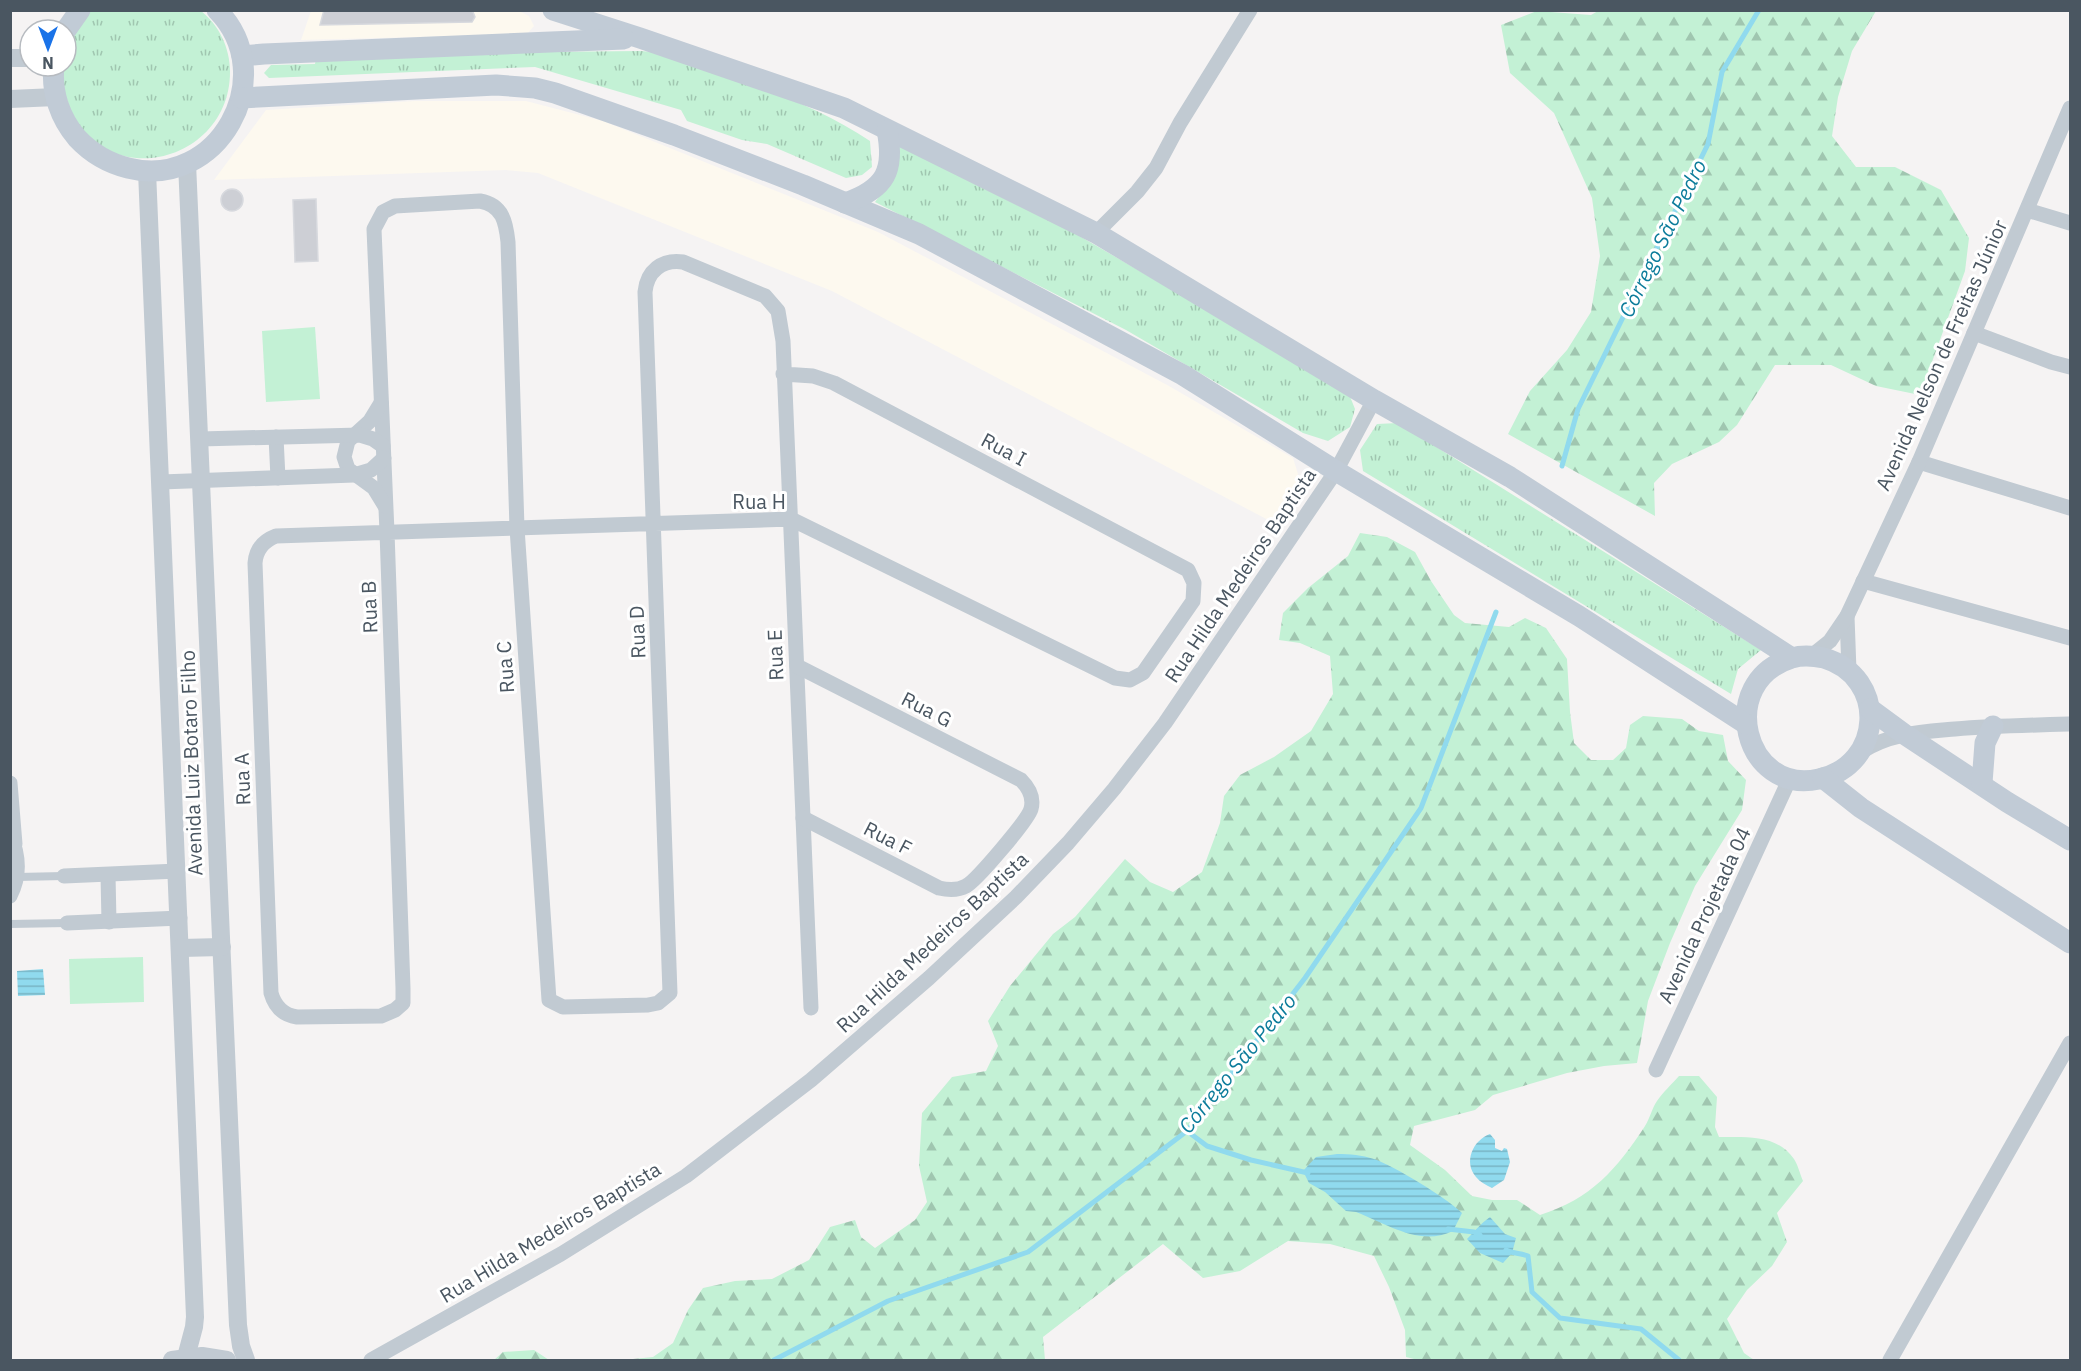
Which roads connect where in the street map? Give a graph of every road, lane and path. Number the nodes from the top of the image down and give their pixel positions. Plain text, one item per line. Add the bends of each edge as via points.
1 (217, 10) edge
2 (553, 10) edge
3 (1250, 10) edge
4 (640, 38) junction
5 (242, 56) junction
6 (54, 78) edge
7 (56, 97) junction
8 (241, 98) junction
9 (10, 99) edge
10 (2070, 108) edge
11 (887, 130) junction
12 (187, 163) junction
13 (147, 171) junction
14 (845, 203) junction
15 (2027, 210) junction
16 (383, 212) joint
17 (2070, 223) edge
18 (1096, 233) junction
19 (652, 272) joint
20 (1974, 333) junction
21 (2070, 367) edge
22 (783, 374) junction
23 (1374, 400) junction
24 (381, 403) junction
25 (354, 435) junction
26 (276, 437) junction
27 (200, 439) junction
28 (384, 452) junction
29 (1918, 462) junction
30 (1336, 471) junction
31 (354, 475) junction
32 (278, 477) junction
33 (202, 481) junction
34 (161, 482) junction
35 (2070, 508) edge
36 (386, 509) junction
37 (791, 519) junction
38 (654, 524) junction
39 (517, 528) junction
40 (387, 532) junction
41 (1863, 580) junction
42 (1847, 616) junction
43 (2070, 638) edge
44 (1801, 658) junction
45 (797, 666) junction
46 (1849, 671) junction
47 (1130, 680) joint
48 (1870, 709) junction
49 (1746, 724) junction
50 (2070, 724) edge
51 (1993, 726) junction
52 (1904, 734) junction
53 (1861, 752) junction
54 (1790, 778) junction
55 (1823, 778) junction
56 (10, 783) edge
57 (1982, 783) junction
58 (803, 818) junction
59 (13, 840) edge
60 (2070, 840) edge
61 (178, 871) junction
62 (108, 875) junction
63 (64, 876) joint
64 (17, 877) junction
65 (955, 890) joint
66 (10, 896) edge
67 (180, 918) junction
68 (109, 922) junction
69 (68, 923) joint
70 (10, 924) edge
71 (2070, 943) edge
72 (222, 946) junction
73 (181, 948) junction
74 (670, 993) joint
75 (403, 1003) joint
76 (810, 1008) dead end
77 (2070, 1043) edge
78 (1656, 1070) dead end
79 (179, 1359) edge
80 (227, 1360) edge
81 (246, 1360) edge
82 (371, 1360) edge
83 (1890, 1360) edge

1 - 5 main road via 230,27
2 - 4 main road
3 - 18 street via 1156,168
4 - 5 main road
4 - 11 main road via 844,108
5 - 8 main road
6 - 7 main road
7 - 9 street
7 - 13 main road via 71,131 92,152 118,166
8 - 12 main road via 222,137
8 - 14 main road via 496,85 535,88 674,135
10 - 15 street, Avenida Nelson de Freitas Júnior
11 - 14 main road via 891,152 884,176 865,196
11 - 18 main road
12 - 13 main road
12 - 27 street, Avenida Luiz Botaro Filho
13 - 34 street, Avenida Luiz Botaro Filho
14 - 30 main road via 919,234 1183,375
15 - 17 street
15 - 20 street, Avenida Nelson de Freitas Júnior
16 - 24 street, Rua B via 374,229
16 - 39 street, Rua C via 400,205 480,201 496,207 506,222
18 - 23 main road
19 - 22 street, Rua E via 664,263 683,262 760,293 773,303 780,319
19 - 38 street, Rua D via 646,283 645,302
20 - 21 street
20 - 29 street, Avenida Nelson de Freitas Júnior
22 - 37 street, Rua E
22 - 47 street, Rua I via 813,376 834,383 1188,570 1194,583 1192,601 1143,673
23 - 30 street, Rua Hilda Medeiros Baptista
23 - 44 main road via 1510,477
24 - 25 street via 370,422
24 - 28 street, Rua B
25 - 26 street
25 - 28 street via 367,436
25 - 31 street via 346,445 344,457
26 - 27 street
26 - 32 street
27 - 33 street, Avenida Luiz Botaro Filho
28 - 31 street via 371,470
28 - 36 street, Rua B
29 - 35 street
29 - 41 street, Avenida Nelson de Freitas Júnior
30 - 49 main road via 1579,616
30 - 82 street, Rua Hilda Medeiros Baptista via 1165,723 1114,789 1023,889 929,978 810,1080 686,1176 561,1254
31 - 32 street
31 - 36 street via 374,488
32 - 33 street
33 - 34 street
33 - 72 street, Avenida Luiz Botaro Filho
34 - 61 street, Avenida Luiz Botaro Filho
36 - 40 street, Rua B
37 - 38 street, Rua H
37 - 45 street, Rua E
37 - 47 street, Rua H via 1115,678
38 - 39 street, Rua H
38 - 74 street, Rua D
39 - 40 street, Rua H
39 - 74 street, Rua C via 549,1000 563,1007 648,1005 658,1003
40 - 75 street, Rua B
40 - 75 street, Rua A via 276,536 261,546 255,563 274,1002 283,1013 297,1017 381,1016
41 - 42 street, Avenida Nelson de Freitas Júnior
41 - 43 street
42 - 44 street, Avenida Nelson de Freitas Júnior via 1830,641
42 - 46 street, Avenida Nelson de Freitas Júnior
44 - 46 main road via 1834,661
44 - 49 main road via 1781,662 1755,685 1748,701
45 - 58 street, Rua E
45 - 65 street, Rua G via 1028,787 1032,806 1027,819 970,883
46 - 48 main road via 1861,684
48 - 52 main road
48 - 53 main road via 1869,735
49 - 54 main road via 1755,752 1767,766
50 - 51 street
51 - 52 street
51 - 57 main road via 1984,743
52 - 53 street
52 - 57 main road
53 - 55 main road via 1850,765
54 - 55 main road
54 - 78 street, Avenida Projetada 04
55 - 71 main road via 1870,815
56 - 59 street
57 - 60 main road
58 - 65 street, Rua F via 939,888
58 - 76 street, Rua E
59 - 64 street via 18,858
61 - 62 street
61 - 67 street, Avenida Luiz Botaro Filho
62 - 63 street
62 - 68 street
63 - 64 lane
64 - 66 street
67 - 68 street
67 - 73 street, Avenida Luiz Botaro Filho
68 - 69 street
69 - 70 lane
72 - 73 street
72 - 81 street, Avenida Luiz Botaro Filho via 238,1325
73 - 79 street, Avenida Luiz Botaro Filho via 195,1317
77 - 83 street
79 - 80 street via 202,1356

